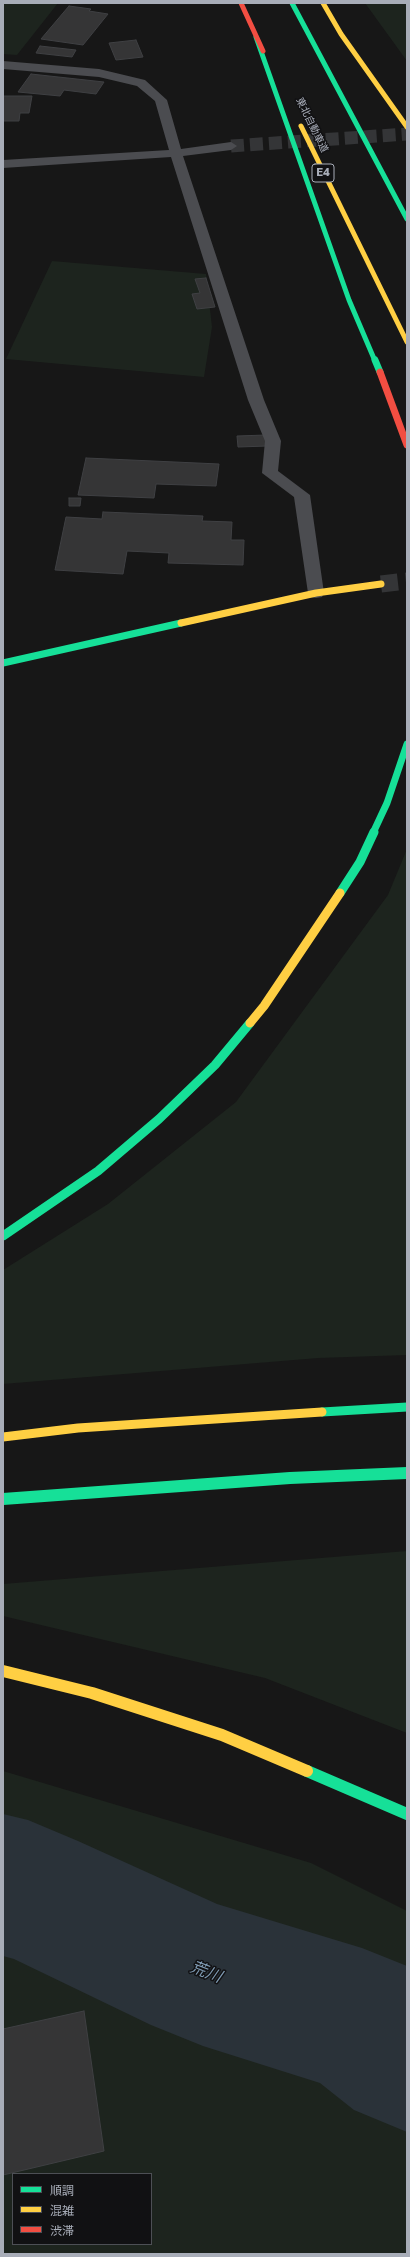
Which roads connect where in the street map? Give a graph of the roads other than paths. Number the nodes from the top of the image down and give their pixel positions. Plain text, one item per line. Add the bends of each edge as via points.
1 (241, 3) edge
2 (292, 3) edge
3 (323, 3) edge
4 (256, 37) junction
5 (3, 65) edge
6 (407, 127) edge
7 (231, 146) tunnel mouth
8 (176, 153) junction
9 (3, 164) edge
10 (407, 218) edge
11 (407, 342) edge
12 (407, 445) edge
13 (381, 584) tunnel mouth
14 (316, 593) junction
15 (3, 663) edge
16 (407, 744) edge
17 (3, 1236) edge
18 (407, 1407) edge
19 (3, 1437) edge
20 (407, 1473) edge
21 (3, 1499) edge
22 (3, 1671) edge
23 (407, 1814) edge

1 - 4 main road, 東北自動車道 / E4
2 - 10 main road
3 - 6 main road via 341,34
4 - 11 main road, 東北自動車道 / E4
4 - 12 main road via 349,300
5 - 8 street via 99,73 140,84 161,100
7 - 8 street
8 - 9 street via 39,164
8 - 14 street via 256,400 272,441 270,473 302,495
13 - 14 main road
14 - 15 main road
16 - 17 main road via 387,803 360,862 264,1006 215,1065 159,1119 98,1171
18 - 19 main road via 78,1428
20 - 21 main road via 282,1479
22 - 23 main road via 92,1693 222,1735

